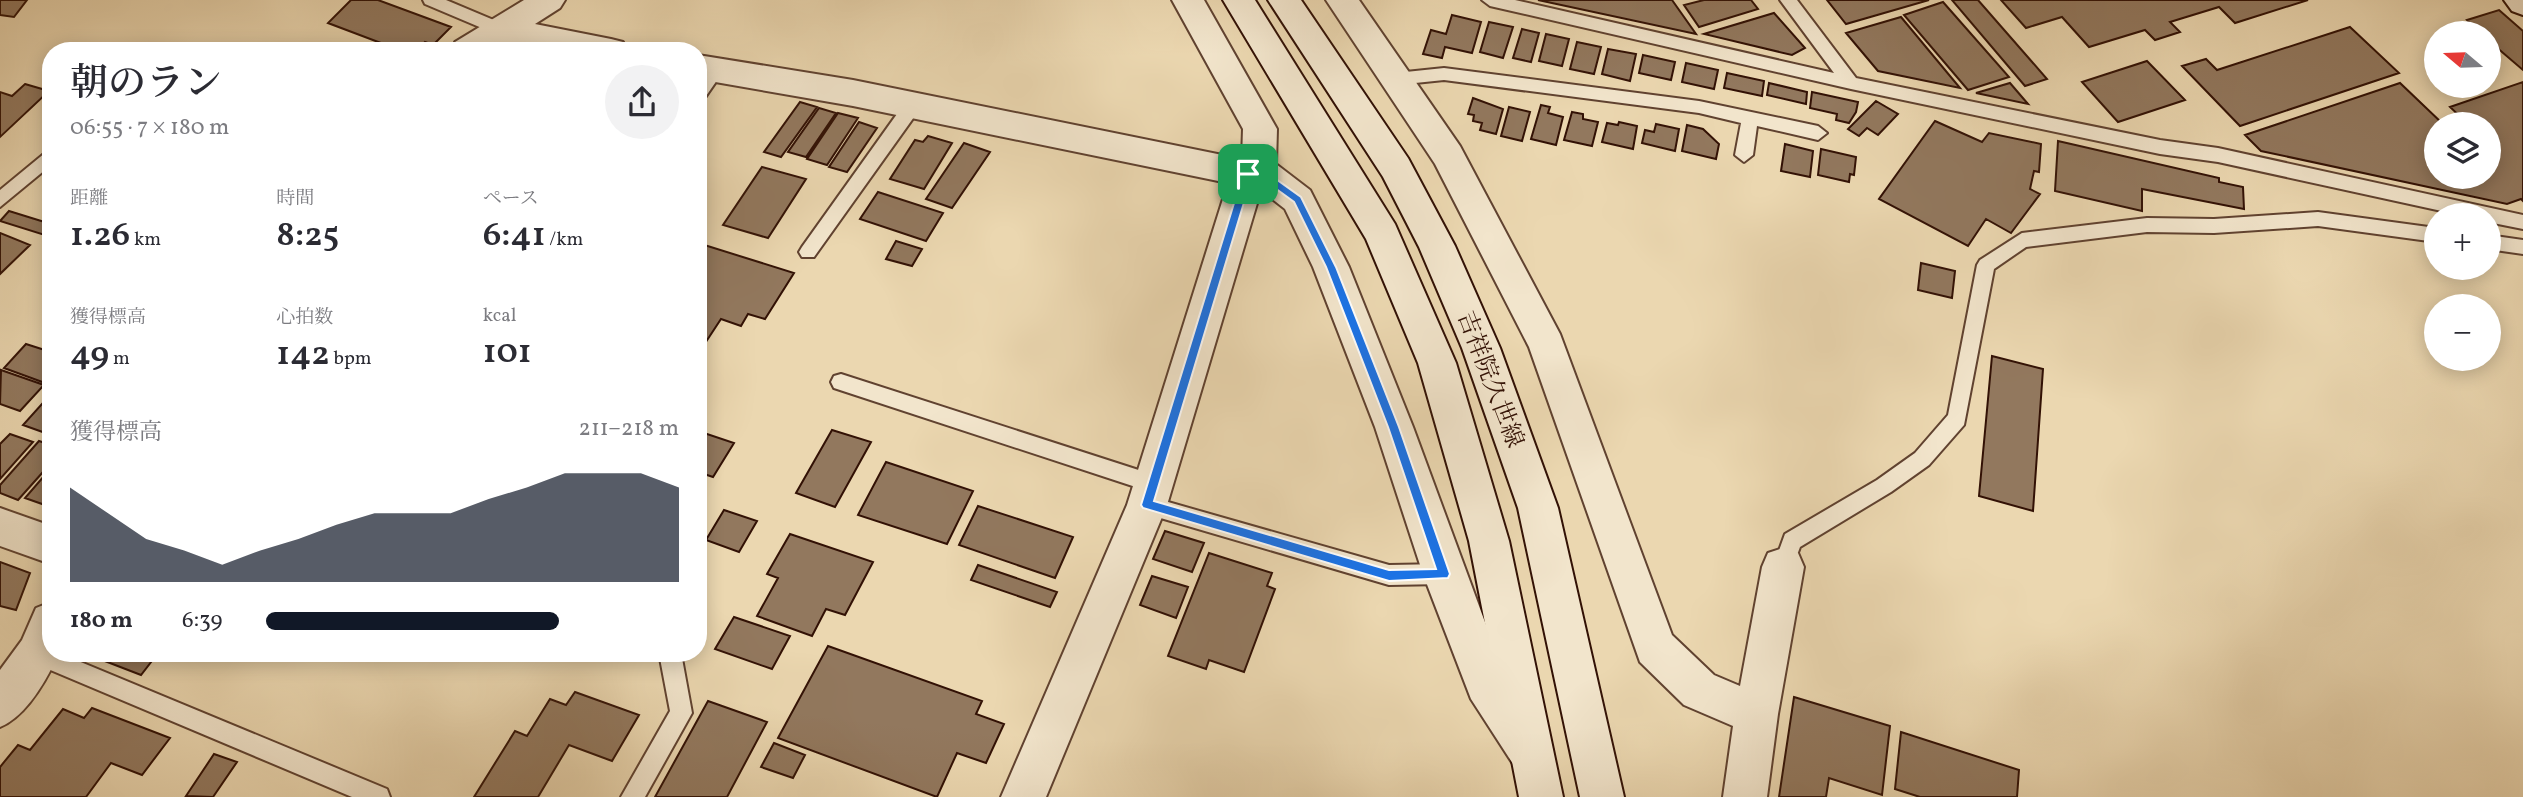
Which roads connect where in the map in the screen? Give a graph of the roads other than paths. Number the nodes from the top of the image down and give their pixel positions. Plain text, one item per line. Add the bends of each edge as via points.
1 (431, 0) edge
2 (549, 0) edge
3 (1188, 0) edge
4 (1239, 0) edge
5 (1284, 0) edge
6 (1342, 0) edge
7 (1490, 0) edge
8 (1788, 0) edge
9 (502, 30) junction
10 (482, 42) edge
11 (564, 42) edge
12 (707, 77) edge
13 (1396, 79) junction
14 (1851, 83) junction
15 (912, 105) junction
16 (1751, 119) junction
17 (1818, 133) dead end
18 (1744, 155) dead end
19 (42, 163) edge
20 (1253, 172) junction
21 (0, 200) edge
22 (2523, 222) edge
23 (2424, 233) edge
24 (2501, 244) edge
25 (2523, 247) edge
26 (808, 253) dead end
27 (841, 383) dead end
28 (1151, 494) junction
29 (0, 527) edge
30 (42, 542) edge
31 (1783, 567) joint
32 (1444, 574) junction
33 (42, 641) edge
34 (95, 662) edge
35 (672, 662) edge
36 (0, 706) edge
37 (1756, 714) junction
38 (1532, 753) junction
39 (379, 797) edge
40 (632, 797) edge
41 (1023, 797) edge
42 (1541, 797) edge
43 (1602, 797) edge
44 (1745, 797) edge

1 - 9 lane
2 - 9 street
3 - 20 street via 1259,130
4 - 38 street, 吉祥院久世線 via 1382,234 1437,363 1501,594
5 - 43 street, 吉祥院久世線 via 1396,168 1437,246 1481,348 1538,508
6 - 13 street
7 - 14 lane
8 - 14 lane
9 - 10 street
9 - 11 street
12 - 15 street
13 - 16 lane via 1444,74 1699,107
13 - 37 street via 1448,156 1547,345 1656,648 1699,690
14 - 22 lane via 2218,155
15 - 20 street
15 - 26 lane
16 - 17 lane
16 - 18 lane
19 - 21 lane
20 - 28 street
20 - 32 street via 1298,200 1331,267 1394,427
23 - 31 lane via 2318,219 2147,225 2022,240 1986,265 1957,419 1922,459 1792,541
24 - 25 lane
27 - 28 lane
28 - 32 lane via 1389,575
28 - 41 street
29 - 30 street
31 - 37 street
32 - 38 street via 1486,684
33 - 36 street
34 - 39 lane
35 - 40 lane via 681,713
37 - 44 street
38 - 42 street, 吉祥院久世線

